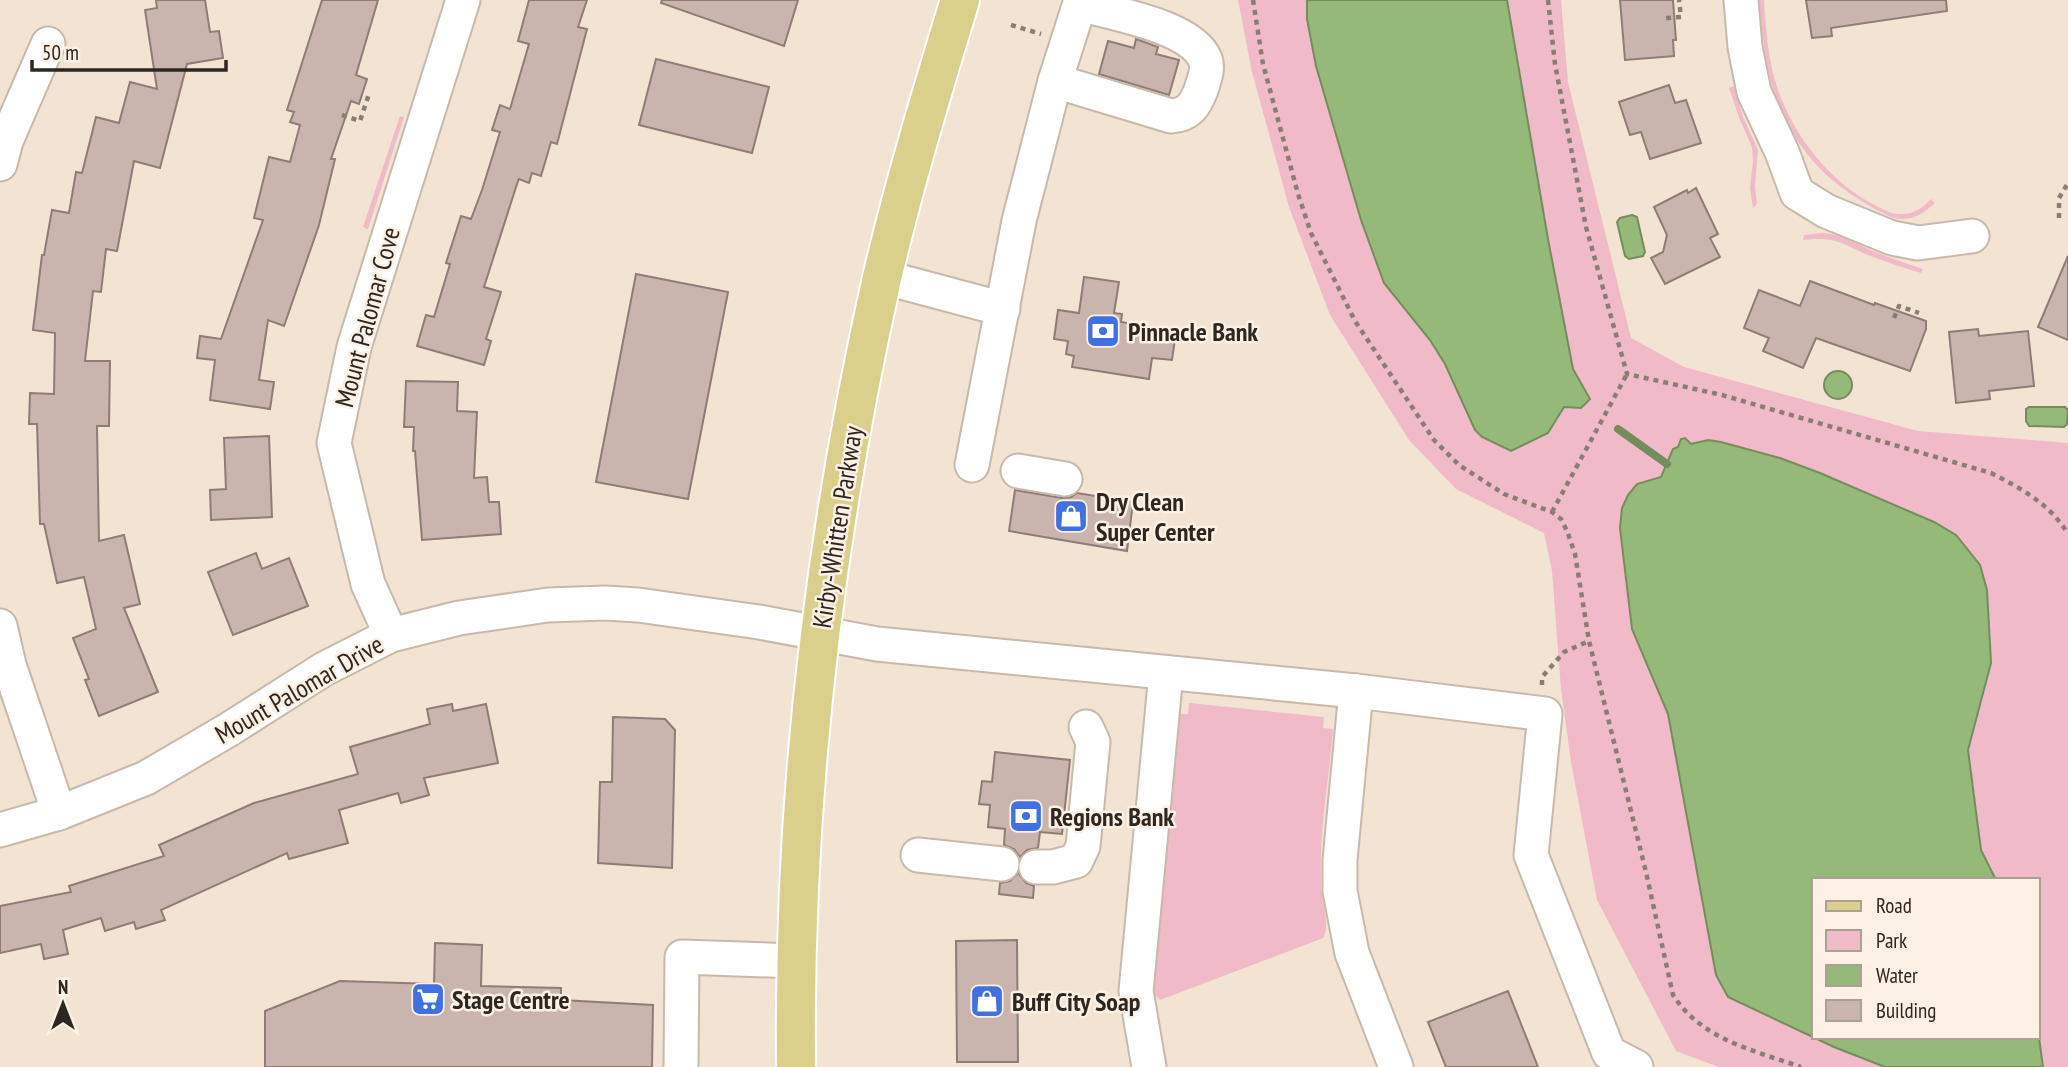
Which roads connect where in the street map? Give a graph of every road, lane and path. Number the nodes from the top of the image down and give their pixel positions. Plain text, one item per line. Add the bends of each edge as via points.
1 (463, 0) edge
2 (960, 0) edge
3 (1253, 0) edge
4 (1549, 0) edge
5 (1679, 0) edge
6 (1741, 0) edge
7 (1081, 2) edge
8 (1666, 18) dead end
9 (1011, 26) dead end
10 (1052, 37) dead end
11 (48, 44) dead end
12 (1055, 81) junction
13 (369, 94) dead end
14 (342, 115) dead end
15 (0, 163) edge
16 (2068, 183) edge
17 (2059, 218) dead end
18 (1972, 236) dead end
19 (883, 277) junction
20 (1003, 309) junction
21 (1919, 313) dead end
22 (1894, 318) dead end
23 (1627, 374) junction
24 (972, 465) dead end
25 (1018, 471) dead end
26 (1065, 479) dead end
27 (1552, 512) junction
28 (2068, 534) edge
29 (0, 626) edge
30 (821, 632) junction
31 (391, 635) junction
32 (1589, 641) junction
33 (1166, 673) junction
34 (1356, 691) junction
35 (1545, 714) junction
36 (1086, 727) dead end
37 (59, 813) junction
38 (0, 830) edge
39 (918, 855) dead end
40 (1002, 864) dead end
41 (1036, 867) dead end
42 (796, 961) junction
43 (681, 1067) edge
44 (796, 1067) edge
45 (1149, 1067) edge
46 (1396, 1067) edge
47 (1636, 1067) edge
48 (1801, 1067) edge

1 - 31 street, Mount Palomar Cove via 354,347 334,443 368,584
2 - 19 main road, Kirby-Whitten Parkway
3 - 27 path via 1263,64 1298,194 1311,233 1355,321 1434,439 1459,465 1504,494
4 - 23 path via 1555,64 1586,227
5 - 8 path via 1681,17
6 - 18 street via 1754,92 1797,192 1826,211 1892,239 1918,243
7 - 12 street
7 - 12 street via 1167,29 1195,44 1206,61 1206,76 1191,108 1171,116
9 - 10 path
11 - 15 street
12 - 20 street via 1019,221
13 - 14 path via 360,121
16 - 17 path via 2059,198
19 - 20 street
19 - 30 main road, Kirby-Whitten Parkway via 851,432
20 - 24 street
21 - 22 path via 1899,306
23 - 27 path
23 - 28 path via 1722,395 1991,473 2042,503
25 - 26 street
27 - 32 path via 1560,519 1575,554
29 - 37 street
30 - 31 street, Mount Palomar Drive via 695,611 605,603 506,610
30 - 33 street, Mount Palomar Drive via 877,644
30 - 42 main road, Kirby-Whitten Parkway
31 - 37 street, Mount Palomar Drive via 324,669 146,778
32 - 35 path via 1564,652 1542,677
32 - 48 path via 1673,995 1704,1029
33 - 34 street, Mount Palomar Drive
33 - 45 street via 1136,991
34 - 35 street, Mount Palomar Drive
34 - 46 street via 1339,891 1352,953
35 - 47 street via 1531,855 1609,1053
36 - 41 street via 1093,742 1083,846 1076,861
37 - 38 street, Mount Palomar Drive
39 - 40 street
42 - 43 street via 682,957
42 - 44 main road, Kirby-Whitten Parkway

